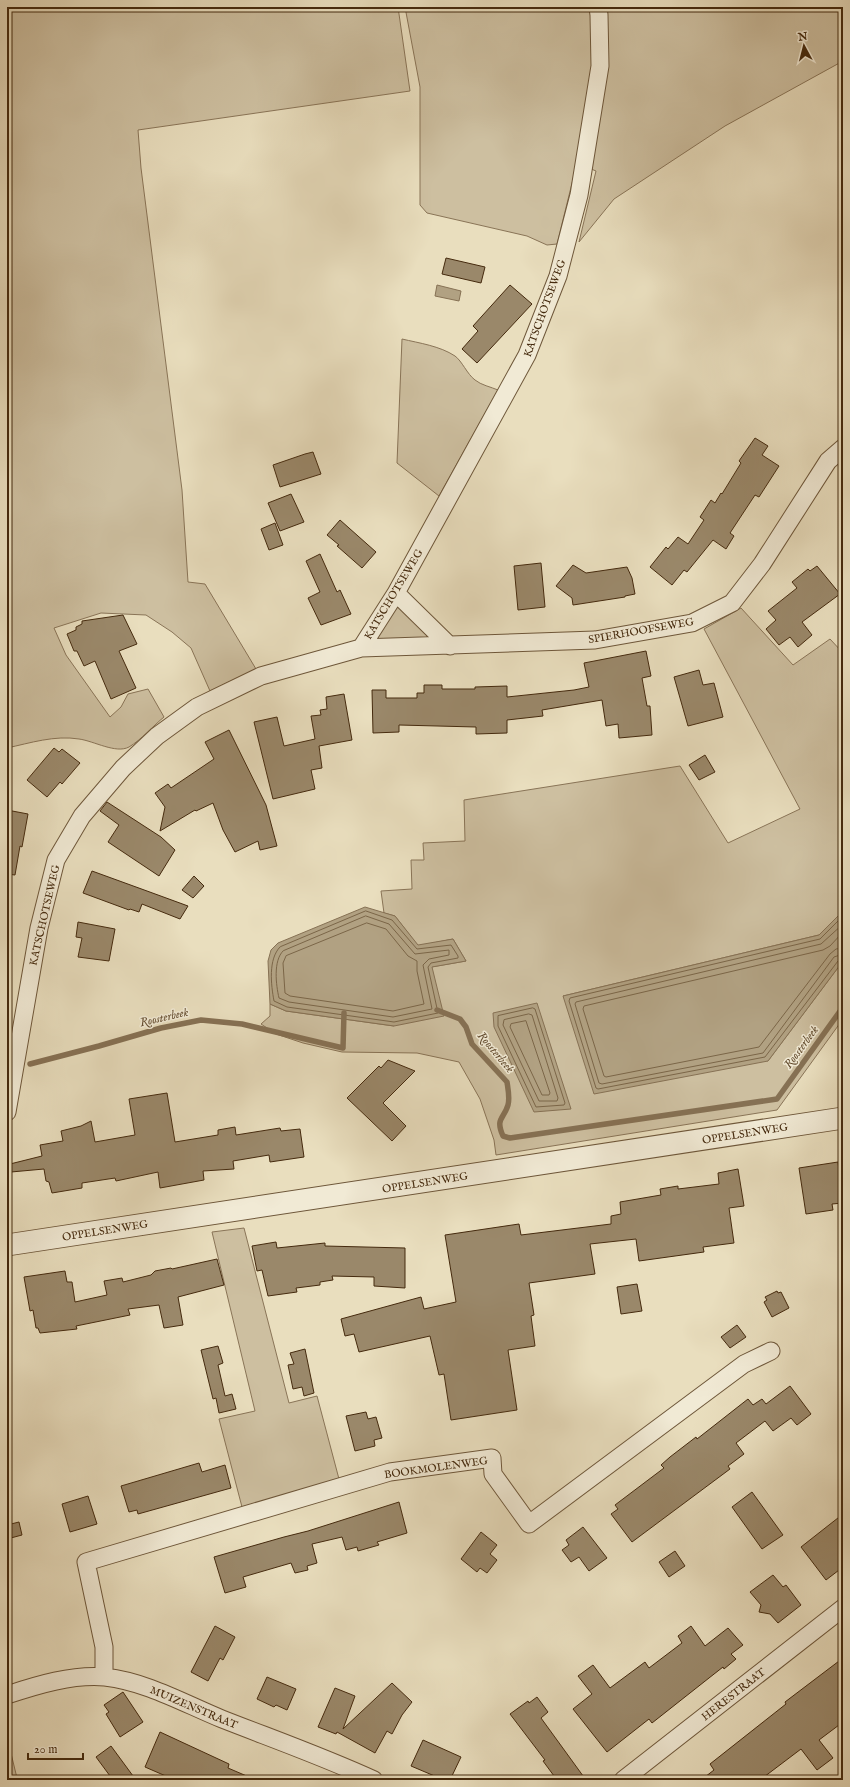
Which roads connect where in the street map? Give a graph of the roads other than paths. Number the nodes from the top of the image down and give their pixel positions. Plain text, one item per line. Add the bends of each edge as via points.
1 (598, 7) edge
2 (843, 448) edge
3 (396, 593) junction
4 (450, 646) junction
5 (360, 648) junction
6 (7, 1112) edge
7 (843, 1118) edge
8 (7, 1245) edge
9 (771, 1351) dead end
10 (843, 1608) edge
11 (104, 1677) junction
12 (7, 1695) edge
13 (374, 1780) edge
14 (623, 1780) edge

1 - 3 street, KATSCHOTSEWEG via 600,66 579,195 558,276 527,355
2 - 4 street, SPIERHOOFSEWEG via 828,461 762,564 732,603 692,623 595,640
3 - 4 street
3 - 5 street, KATSCHOTSEWEG
4 - 5 street, SPIERHOOFSEWEG
5 - 6 street, KATSCHOTSEWEG via 261,676 197,707 157,736 123,768 82,816 56,860 39,928
7 - 8 street, OPPELSENWEG
9 - 11 street, BOOKMOLENWEG via 744,1364 529,1524 493,1474 492,1458 390,1472 86,1562 104,1647
10 - 14 street, HERESTRAAT
11 - 12 street, MUIZENSTRAAT via 69,1679 32,1686
11 - 13 street, MUIZENSTRAAT via 165,1693

